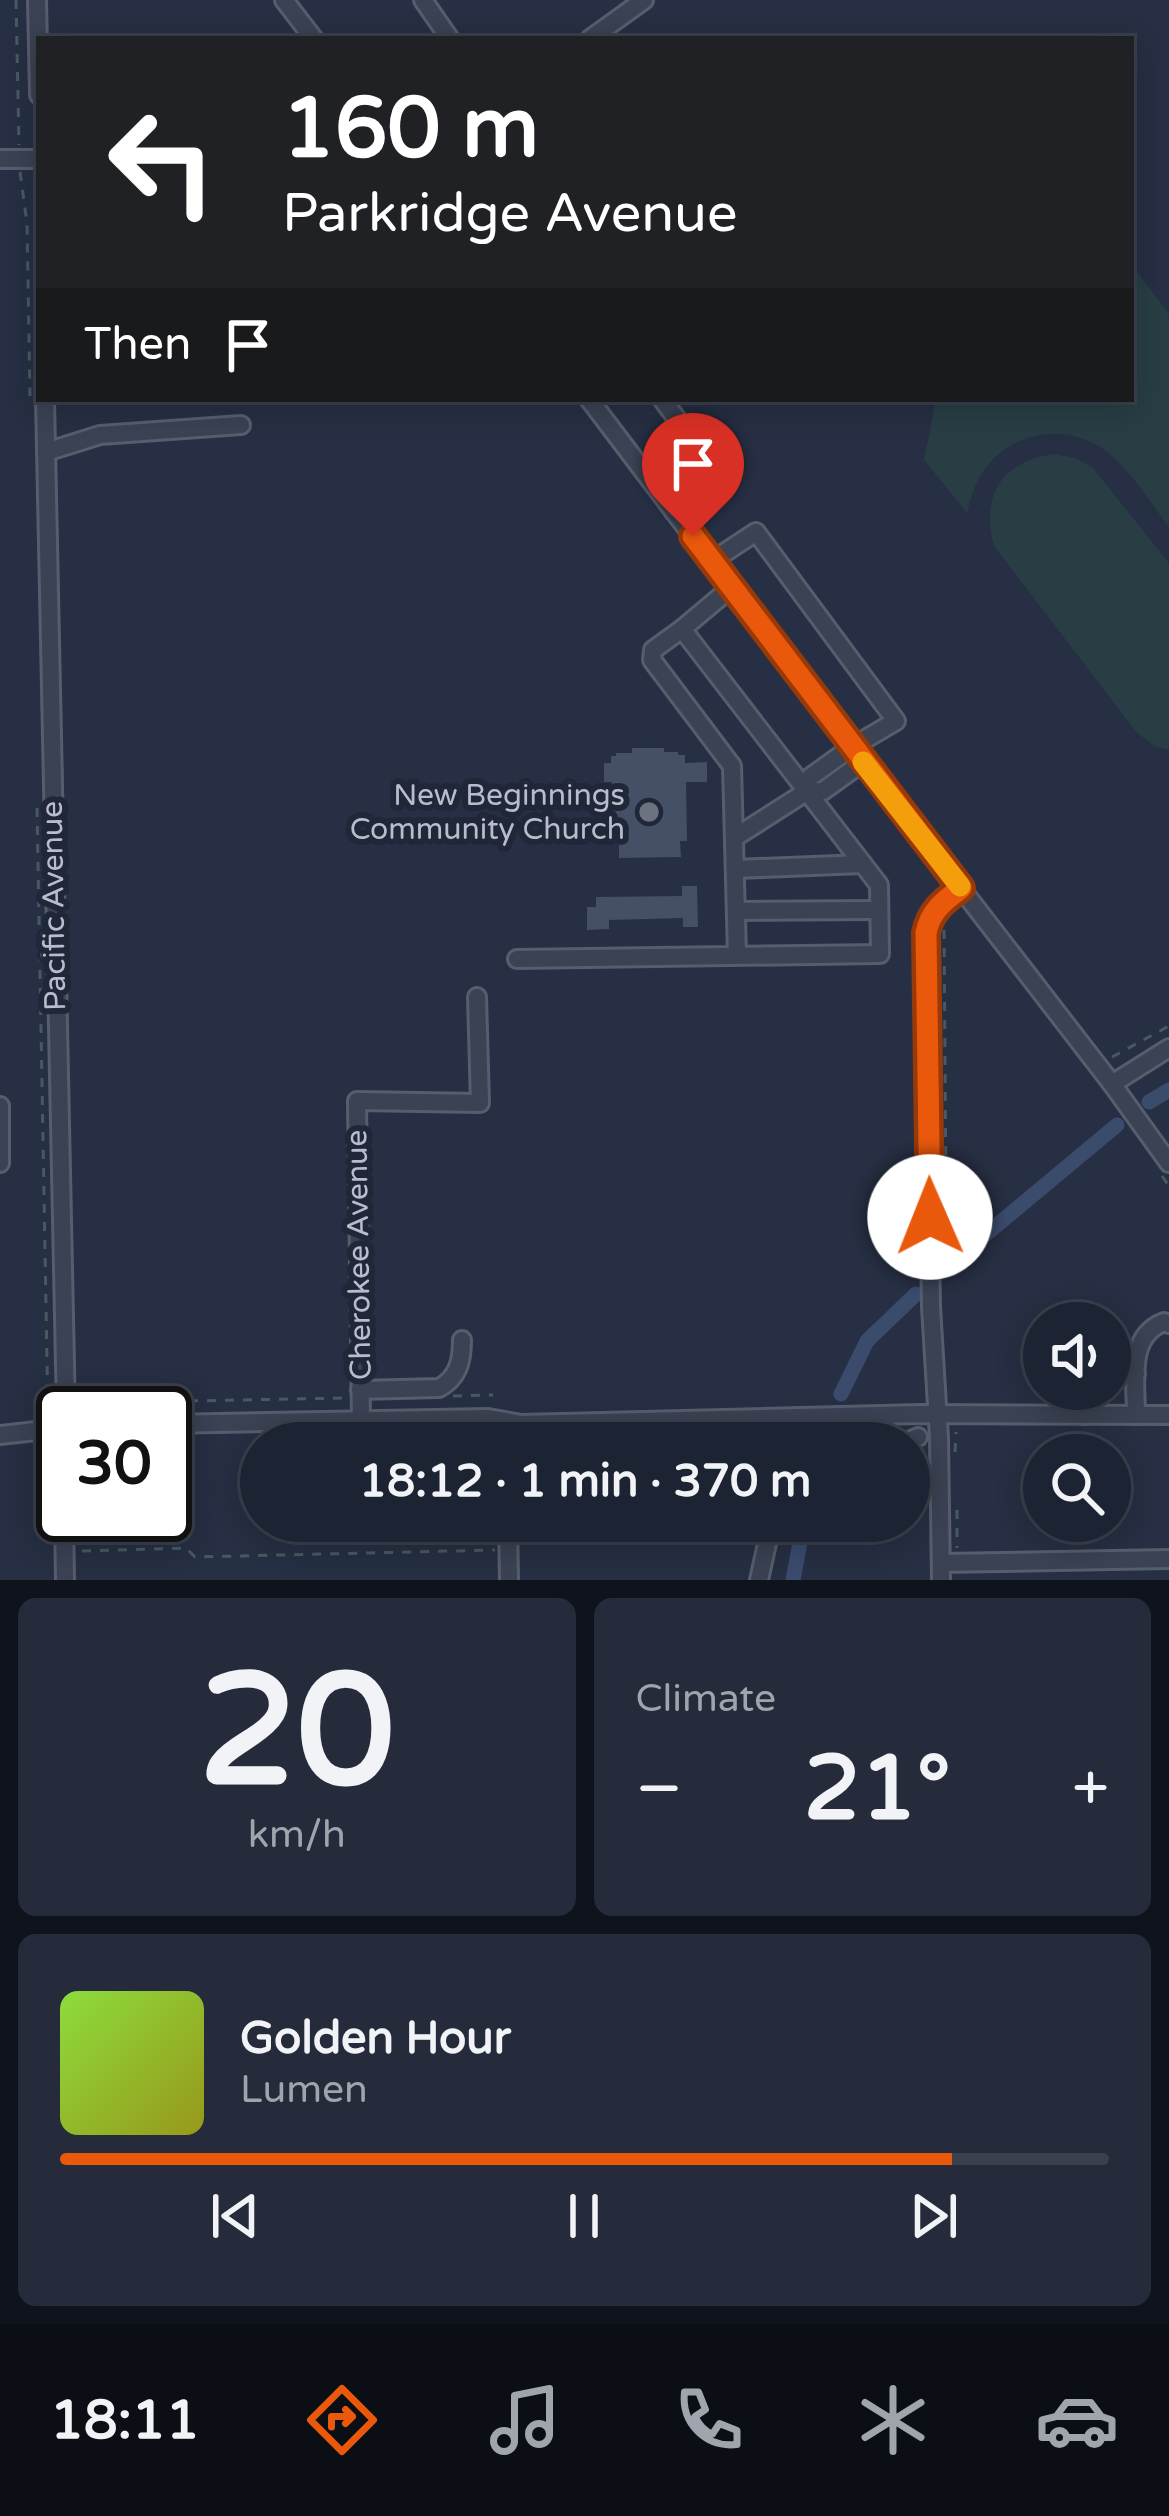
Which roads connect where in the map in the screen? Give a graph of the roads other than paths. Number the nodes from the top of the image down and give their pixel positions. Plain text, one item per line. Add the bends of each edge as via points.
1 (37, 0) edge
2 (284, 0) edge
3 (423, 0) edge
4 (643, 0) edge
5 (38, 36) edge
6 (312, 36) edge
7 (448, 36) edge
8 (594, 36) edge
9 (0, 159) edge
10 (29, 159) edge
11 (39, 402) edge
12 (591, 402) edge
13 (664, 402) edge
14 (242, 425) dead end
15 (46, 452) junction
16 (674, 512) junction
17 (712, 560) junction
18 (732, 587) junction
19 (682, 628) junction
20 (857, 754) junction
21 (806, 792) junction
22 (734, 838) junction
23 (863, 864) junction
24 (735, 869) junction
25 (961, 888) junction
26 (879, 910) junction
27 (736, 911) junction
28 (737, 956) junction
29 (518, 959) dead end
30 (477, 997) dead end
31 (1169, 1048) edge
32 (1112, 1084) junction
33 (0, 1106) edge
34 (0, 1163) edge
35 (1169, 1163) edge
36 (1169, 1324) edge
37 (462, 1340) dead end
38 (1131, 1371) edge
39 (1136, 1374) junction
40 (66, 1386) edge
41 (360, 1394) junction
42 (1084, 1410) edge
43 (936, 1415) junction
44 (1084, 1415) junction
45 (1136, 1415) junction
46 (1169, 1415) edge
47 (849, 1416) junction
48 (795, 1417) junction
49 (361, 1421) junction
50 (506, 1422) joint
51 (794, 1422) edge
52 (848, 1422) edge
53 (192, 1424) edge
54 (36, 1432) edge
55 (0, 1435) edge
56 (64, 1542) edge
57 (508, 1542) edge
58 (767, 1542) edge
59 (1169, 1559) edge
60 (941, 1572) edge
61 (65, 1580) edge
62 (509, 1580) edge
63 (759, 1580) edge

1 - 5 street
2 - 6 street
3 - 7 street
4 - 8 street
9 - 10 street
11 - 15 street, Pacific Avenue
12 - 16 street
13 - 16 street via 719,476
14 - 15 street via 100,435
15 - 40 street, Pacific Avenue
16 - 17 street
17 - 18 street
17 - 20 street via 756,532 896,721
18 - 19 street
18 - 20 street
19 - 21 street
19 - 22 street via 653,650 652,660 732,766
20 - 21 street via 809,778
20 - 25 street
21 - 22 street
21 - 23 street
22 - 24 street
23 - 24 street
23 - 26 street via 879,885
24 - 27 street
25 - 32 street
25 - 43 street via 929,918 926,933
26 - 27 street
26 - 28 street via 880,954
27 - 28 street
28 - 29 street
30 - 41 street, Cherokee Avenue via 480,1102 357,1101
31 - 32 street
32 - 35 street
33 - 34 street
36 - 39 street via 1151,1327 1138,1344
37 - 41 street via 462,1360 439,1388
38 - 39 street
39 - 45 street
41 - 49 street, Cherokee Avenue
42 - 44 street
43 - 44 street
43 - 47 street
43 - 60 street
44 - 45 street
45 - 46 street
47 - 48 street
47 - 52 street
48 - 50 street
48 - 51 street
49 - 50 street
49 - 53 street
54 - 55 street
56 - 61 street
57 - 62 street
58 - 63 street
59 - 60 street

